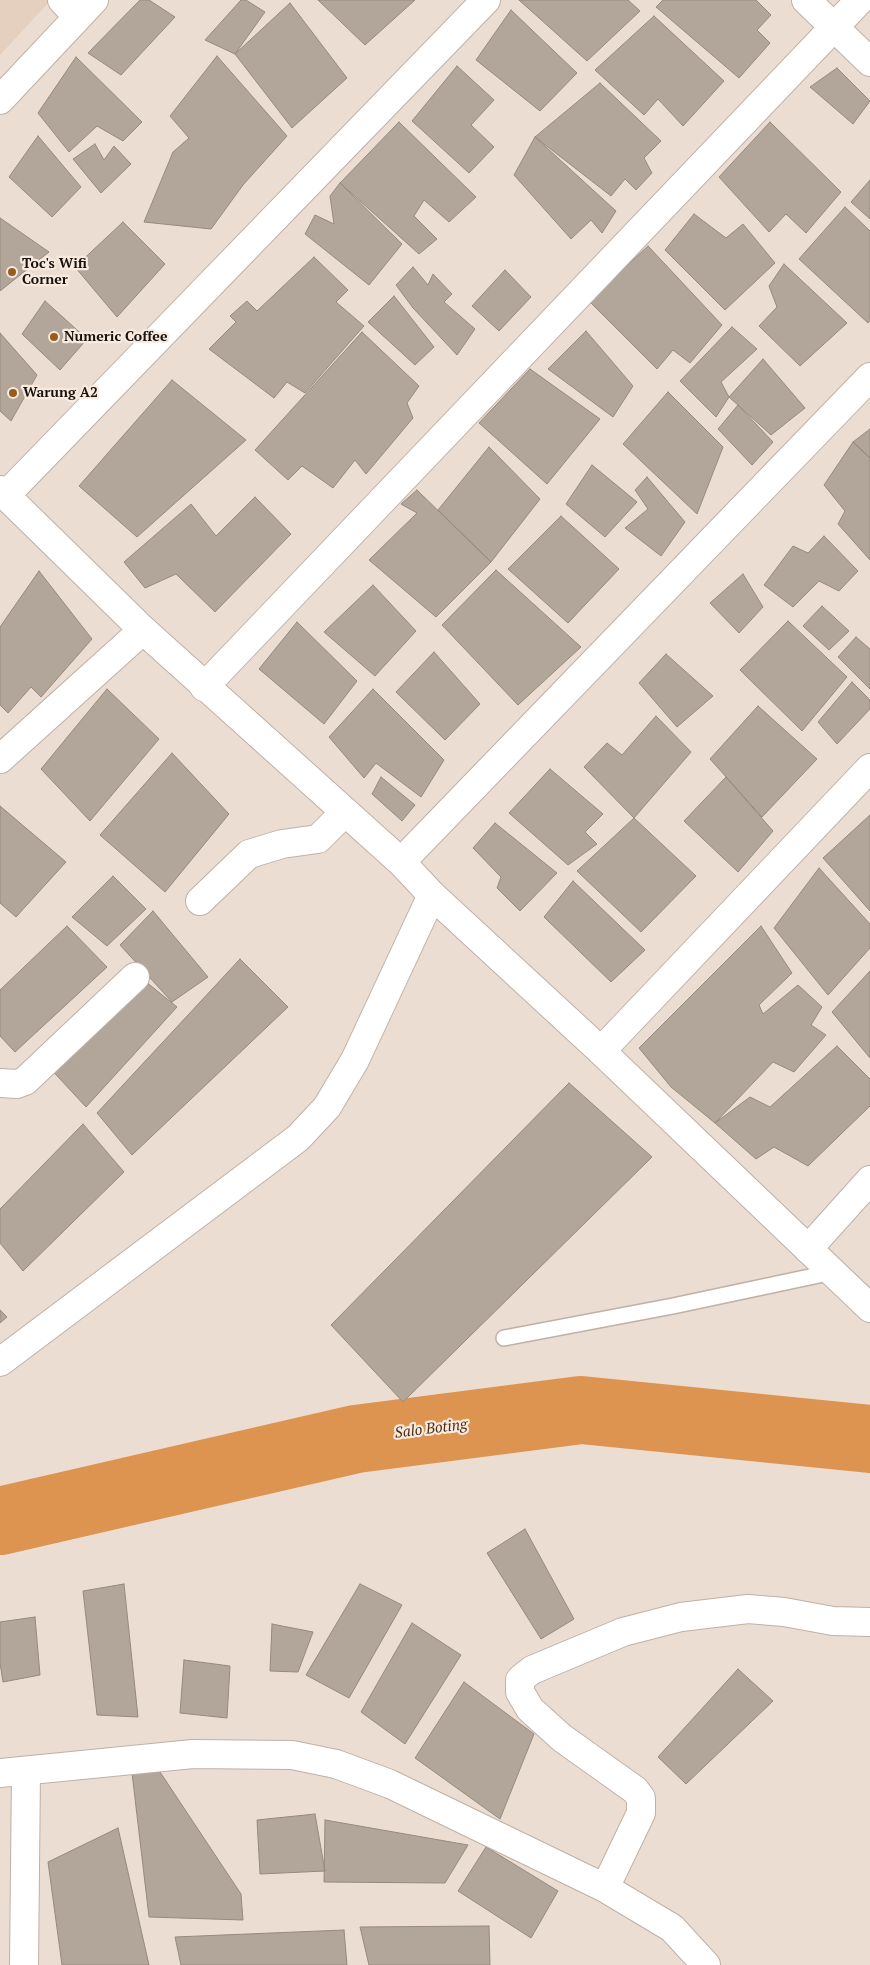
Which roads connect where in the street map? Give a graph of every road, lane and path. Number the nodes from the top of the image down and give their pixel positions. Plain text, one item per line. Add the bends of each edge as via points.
1 (486, 0) edge
2 (806, 0) edge
3 (860, 0) edge
4 (78, 6) edge
5 (834, 28) junction
6 (870, 62) edge
7 (0, 100) edge
8 (870, 377) edge
9 (3, 492) edge
10 (144, 630) junction
11 (204, 687) junction
12 (0, 759) edge
13 (870, 768) edge
14 (345, 812) junction
15 (401, 862) junction
16 (432, 895) junction
17 (200, 901) dead end
18 (135, 977) dead end
19 (601, 1051) junction
20 (0, 1083) edge
21 (870, 1180) edge
22 (808, 1249) junction
23 (833, 1272) junction
24 (870, 1308) edge
25 (504, 1338) dead end
26 (0, 1362) edge
27 (870, 1622) edge
28 (13, 1772) edge
29 (605, 1888) junction
30 (24, 1965) edge
31 (706, 1965) edge

1 - 9 street
2 - 5 street
3 - 5 street
4 - 7 street
5 - 6 street
5 - 11 street
8 - 15 street
9 - 10 street
10 - 11 street
10 - 12 street
11 - 14 street
13 - 19 street
14 - 15 street
14 - 17 street via 318,839 282,844 250,854
15 - 16 street
16 - 19 street
16 - 26 street via 355,1060 327,1107 298,1138
18 - 20 street via 25,1081
19 - 22 street
21 - 22 street
22 - 23 street
23 - 24 street
23 - 25 lane
27 - 29 street via 833,1621 748,1609 681,1617 623,1632 532,1670 520,1680 520,1692 530,1709 562,1738 635,1790 641,1798 641,1813
28 - 29 street via 193,1754 271,1754 314,1758 390,1784
28 - 30 street
29 - 31 street via 672,1928

